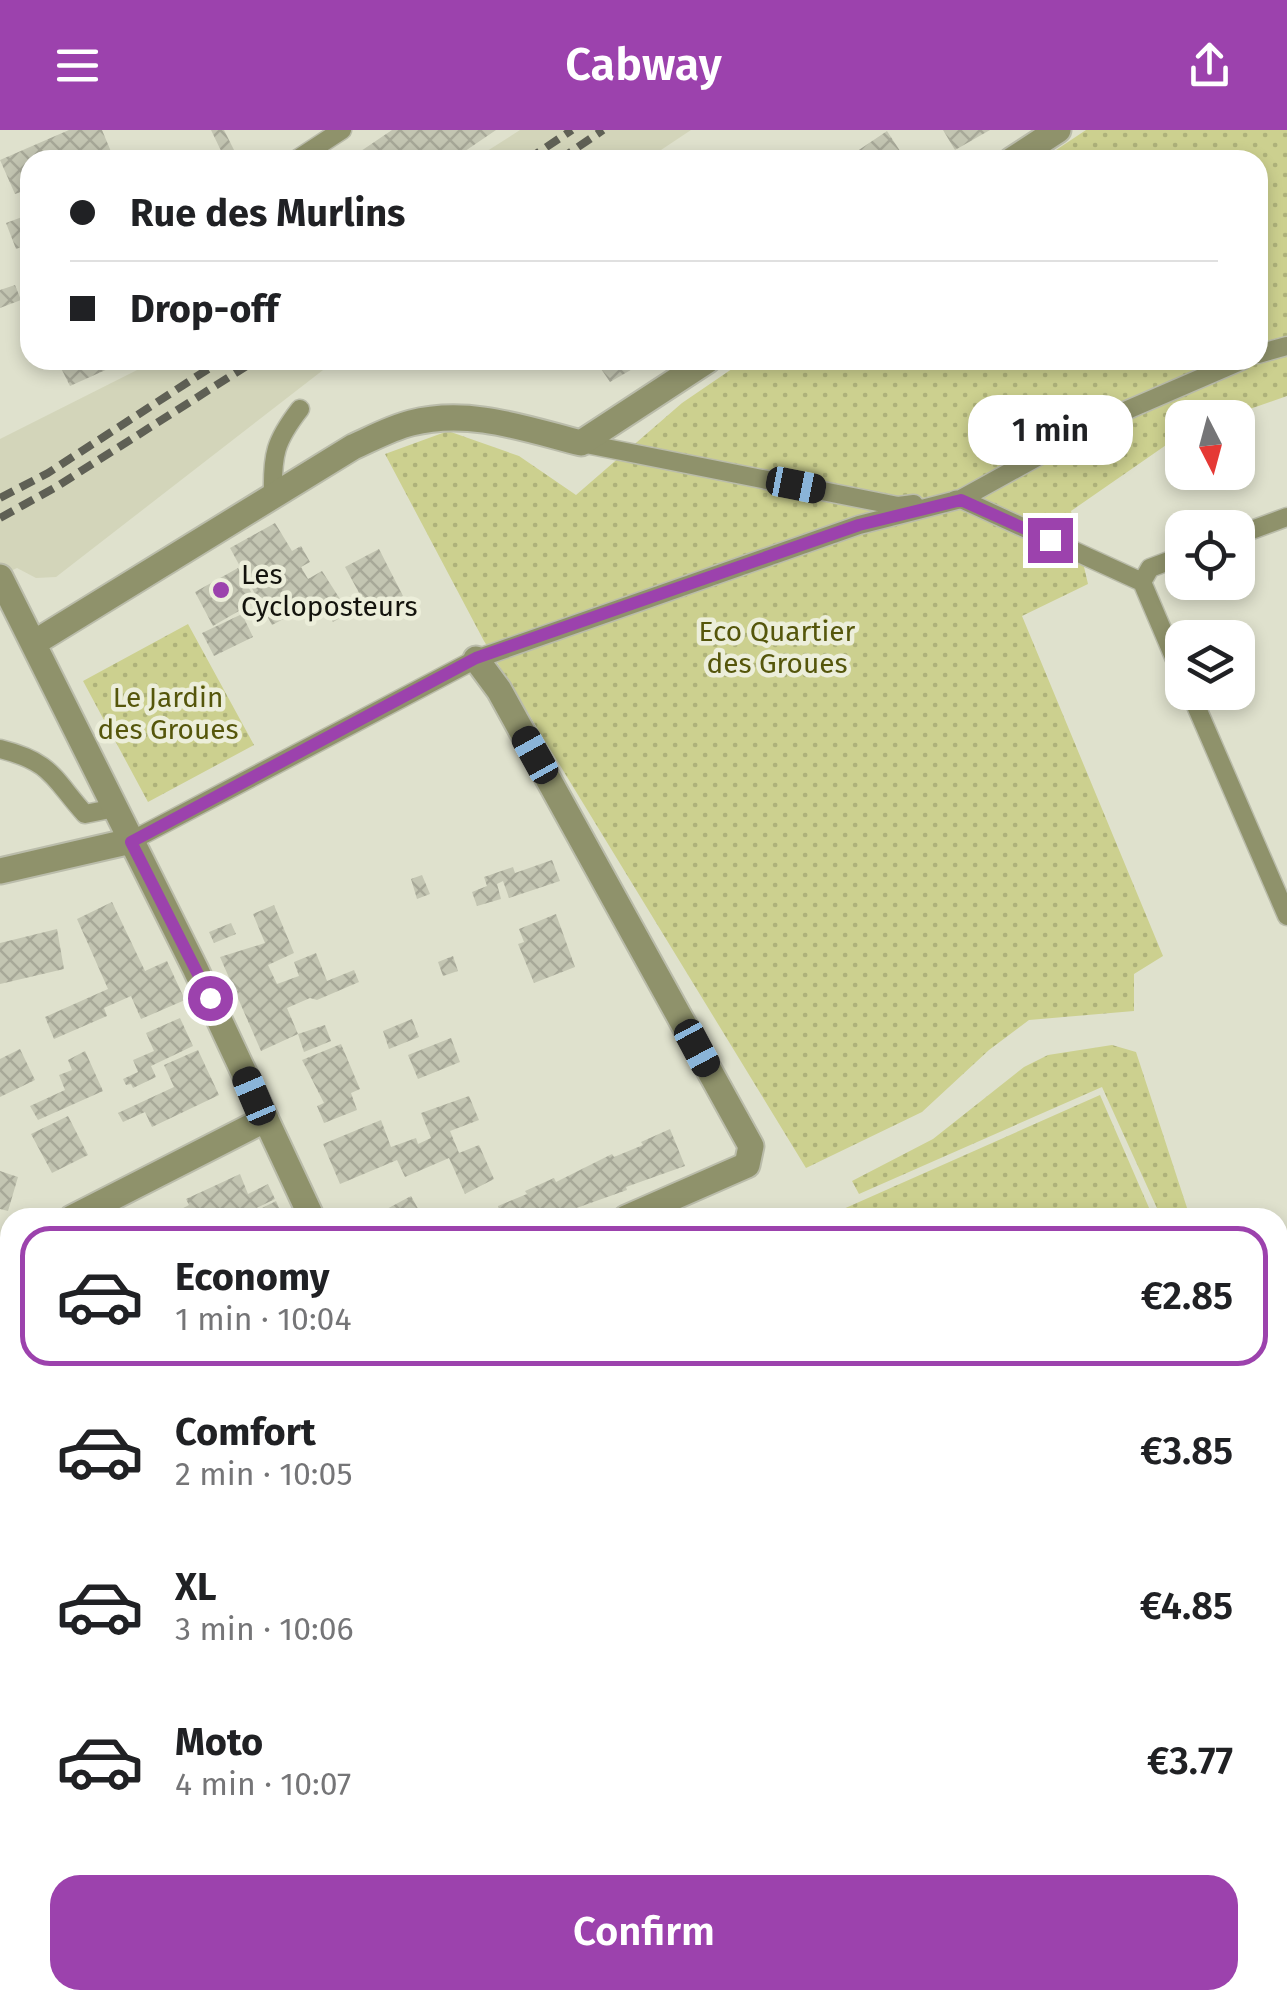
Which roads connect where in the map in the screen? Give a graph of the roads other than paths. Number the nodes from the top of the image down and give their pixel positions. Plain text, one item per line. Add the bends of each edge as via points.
1 (342, 130) edge
2 (1058, 130) edge
3 (311, 150) edge
4 (1027, 150) edge
5 (693, 370) edge
6 (1221, 370) edge
7 (300, 409) dead end
8 (581, 443) junction
9 (272, 495) junction
10 (961, 500) junction
11 (1287, 517) edge
12 (1255, 529) edge
13 (1165, 562) edge
14 (1, 579) edge
15 (1142, 582) junction
16 (1165, 636) edge
17 (34, 643) junction
18 (476, 658) junction
19 (1198, 710) edge
20 (0, 749) edge
21 (115, 808) junction
22 (131, 842) junction
23 (0, 872) edge
24 (1287, 916) edge
25 (266, 1119) junction
26 (92, 1208) edge
27 (307, 1208) edge
28 (649, 1208) edge

1 - 3 lane
2 - 4 street
5 - 8 street
6 - 10 lane via 1104,420
7 - 9 lane via 272,459
8 - 9 street via 487,419 409,423 352,447
8 - 10 lane via 898,506
9 - 17 street
10 - 15 lane
10 - 18 lane via 859,525
11 - 12 lane
13 - 15 lane via 1150,568
14 - 17 street
15 - 16 lane
17 - 21 street
18 - 22 lane
18 - 28 street via 500,690 751,1146 748,1165
19 - 24 lane
20 - 21 lane via 47,767 85,814
21 - 22 street
22 - 23 street
22 - 25 street
25 - 26 street
25 - 27 street

